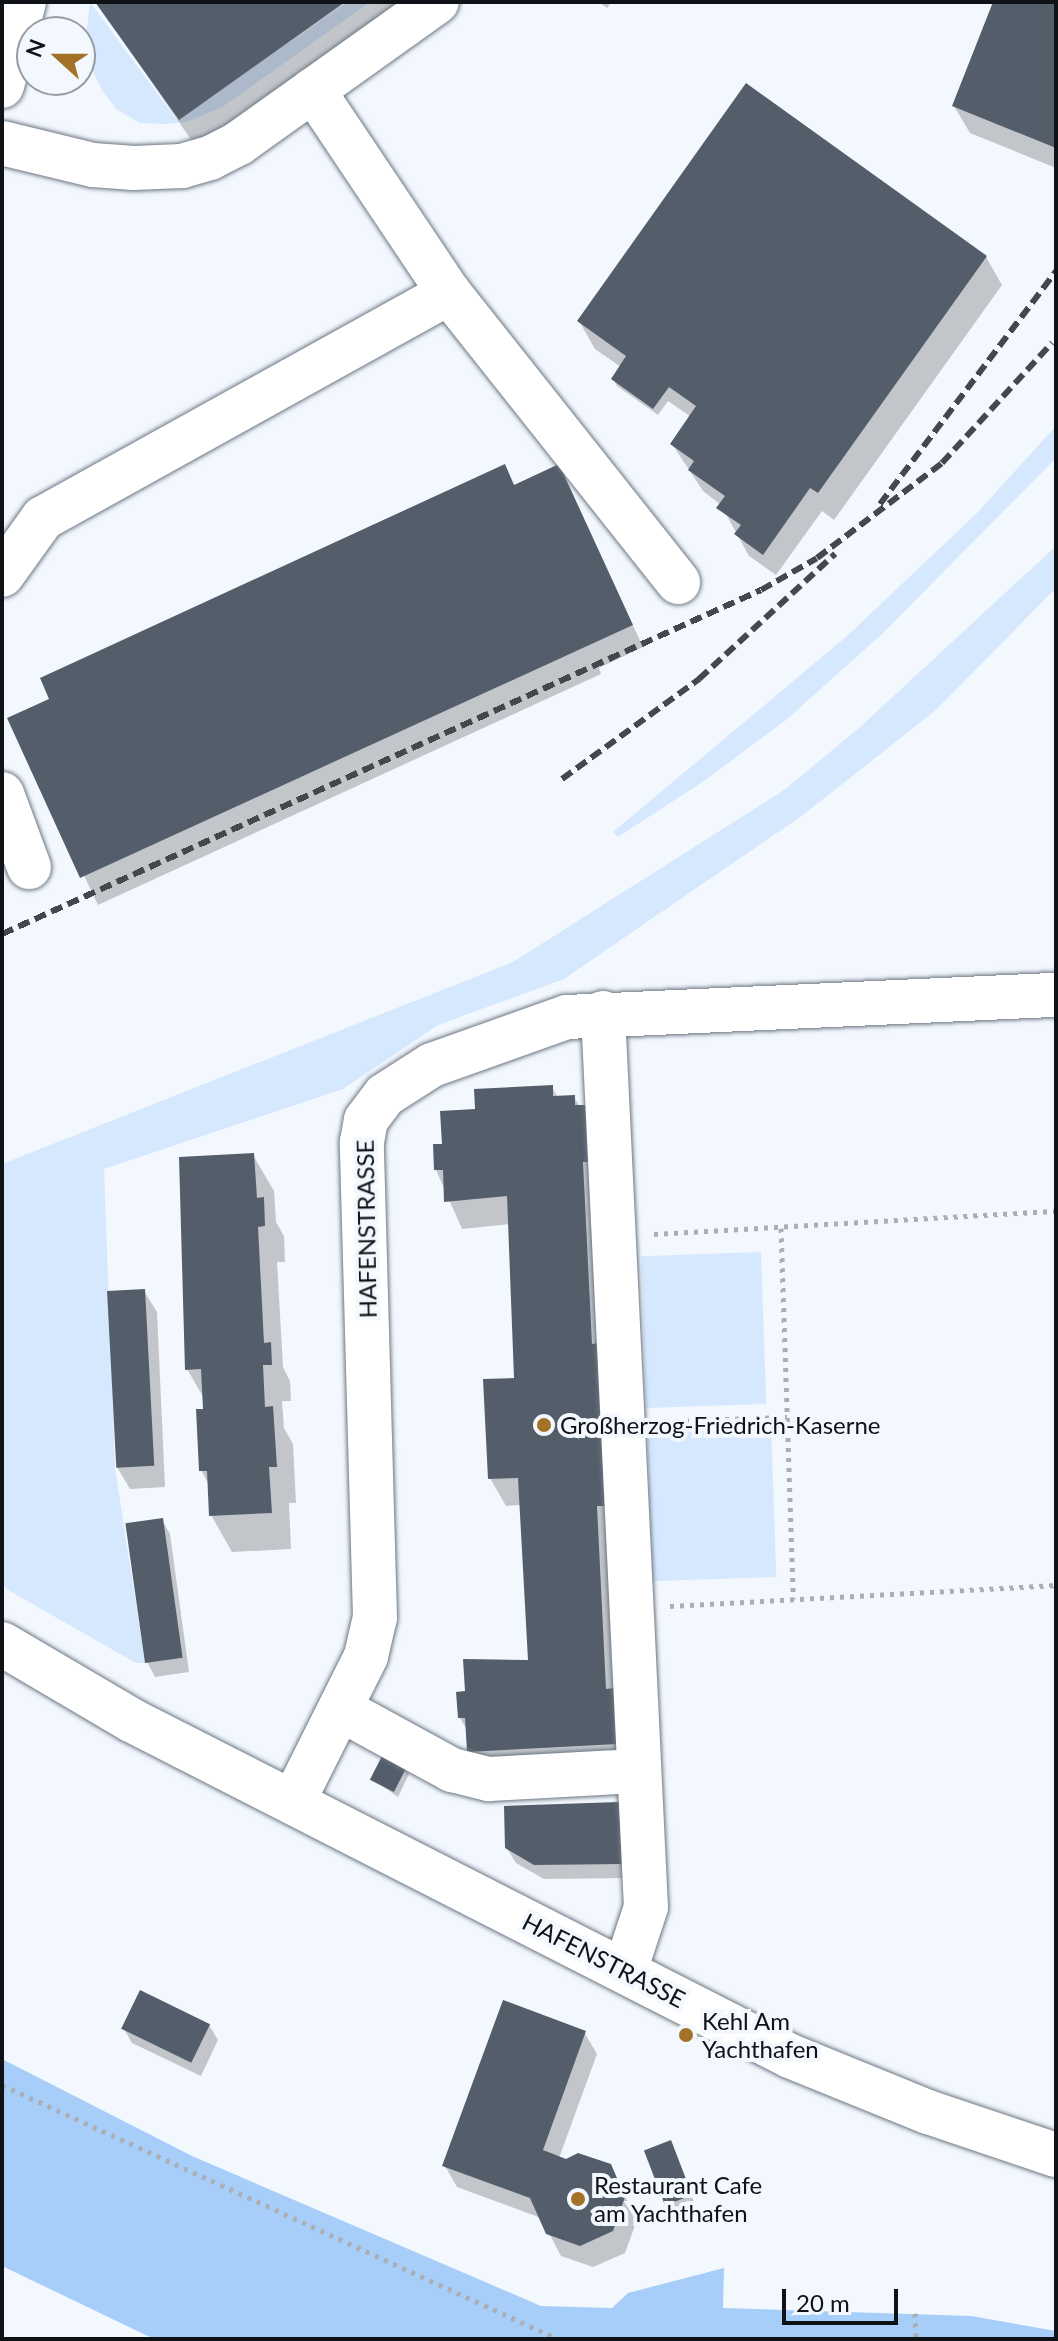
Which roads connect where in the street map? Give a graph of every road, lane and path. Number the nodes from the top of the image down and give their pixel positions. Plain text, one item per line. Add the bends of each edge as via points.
1 (24, 2) edge
2 (437, 2) edge
3 (2, 86) edge
4 (313, 90) junction
5 (2, 143) edge
6 (449, 293) junction
7 (2, 575) edge
8 (678, 582) dead end
9 (2, 794) edge
10 (29, 867) dead end
11 (1056, 995) edge
12 (603, 1013) junction
13 (1056, 1211) edge
14 (781, 1228) junction
15 (610, 1237) junction
16 (787, 1417) junction
17 (620, 1423) junction
18 (1056, 1585) edge
19 (793, 1599) junction
20 (629, 1609) junction
21 (2, 1644) edge
22 (340, 1709) junction
23 (638, 1771) junction
24 (294, 1800) junction
25 (625, 1971) junction
26 (2, 2085) edge
27 (1056, 2155) edge
28 (915, 2313) dead end
29 (558, 2339) edge
30 (916, 2339) edge

1 - 3 street
2 - 4 street
4 - 5 street via 239,143 182,166 93,165
4 - 6 street
6 - 7 street via 43,518
6 - 8 street
9 - 10 street
11 - 12 street, HAFENSTRASSE
12 - 15 street
12 - 22 street, HAFENSTRASSE via 529,1028 432,1065 385,1095 366,1120 362,1142 375,1618 366,1656
13 - 14 path
14 - 15 path
14 - 16 path
15 - 17 street
16 - 17 path
16 - 19 path
17 - 20 street
18 - 19 path
19 - 20 path
20 - 23 street
21 - 24 street, HAFENSTRASSE via 67,1686
22 - 23 street via 452,1770 489,1779
22 - 24 street, HAFENSTRASSE
23 - 25 street via 646,1907
24 - 25 street, HAFENSTRASSE
25 - 27 street, HAFENSTRASSE via 790,2056 928,2112
26 - 29 path
28 - 30 path

